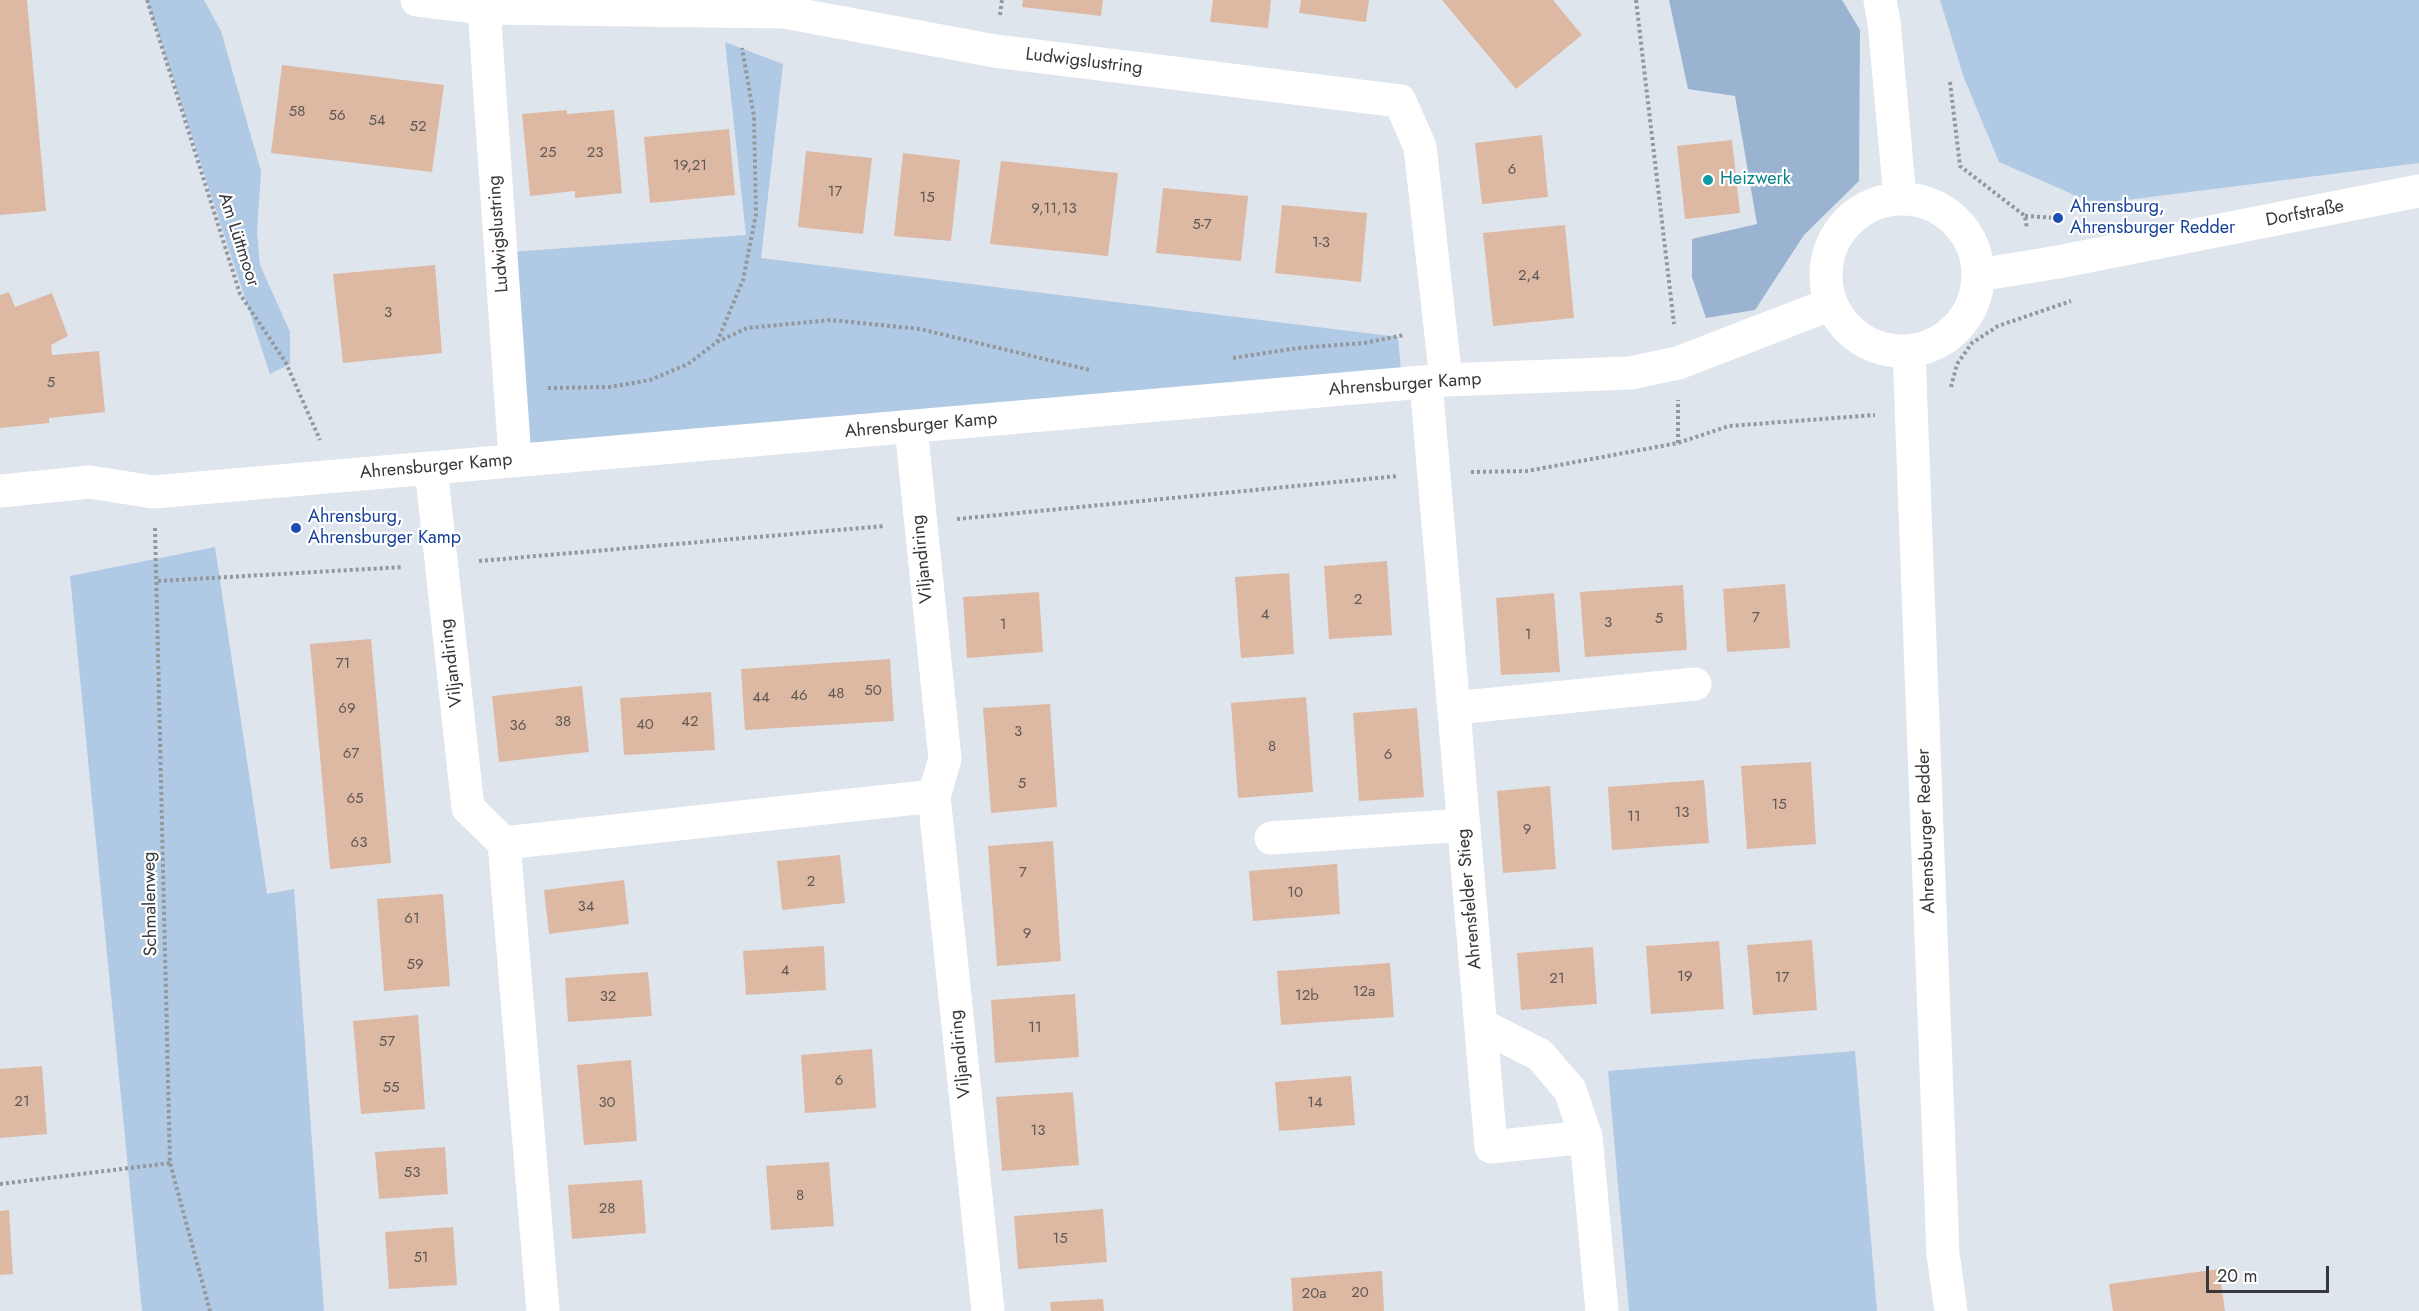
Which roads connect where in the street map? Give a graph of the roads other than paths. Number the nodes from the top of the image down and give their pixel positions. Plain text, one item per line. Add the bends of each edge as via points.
1 (417, 0) edge
2 (485, 4) edge
3 (1883, 7) edge
4 (2419, 191) edge
5 (1900, 198) junction
6 (1978, 275) junction
7 (1831, 304) junction
8 (1909, 351) junction
9 (1436, 381) junction
10 (911, 427) junction
11 (515, 459) junction
12 (431, 468) junction
13 (0, 490) edge
14 (1695, 684) dead end
15 (1454, 708) junction
16 (934, 796) junction
17 (1464, 825) junction
18 (1271, 838) dead end
19 (504, 843) junction
20 (1480, 1025) junction
21 (1586, 1137) junction
22 (543, 1311) edge
23 (988, 1311) edge
24 (1602, 1311) edge
25 (1951, 1311) edge

1 - 2 street
2 - 9 street, Ludwigslustring via 784,12 995,51 1400,101 1420,147 1440,326
2 - 11 street, Ludwigslustring
3 - 5 street
4 - 6 street, Dorfstraße
5 - 6 street via 1930,204 1955,220 1972,245
5 - 7 street via 1876,203 1854,215 1837,232 1827,256 1825,280
6 - 8 street via 1975,297 1950,334 1930,346
7 - 8 street via 1844,325 1862,340 1884,349
7 - 9 street, Ahrensburger Kamp via 1678,363 1630,373
8 - 25 street, Ahrensburger Redder via 1943,1254
9 - 10 street, Ahrensburger Kamp
9 - 15 street, Ahrensfelder Stieg via 1434,472
10 - 11 street, Ahrensburger Kamp
10 - 16 street, Viljandiring via 945,759
11 - 12 street, Ahrensburger Kamp
12 - 13 street, Ahrensburger Kamp via 153,492 90,482
12 - 19 street, Viljandiring via 468,808
14 - 15 street
15 - 17 street, Ahrensfelder Stieg
16 - 19 street
16 - 23 street, Viljandiring
17 - 18 street
17 - 20 street, Ahrensfelder Stieg
19 - 22 street
20 - 21 street via 1540,1055 1570,1090
20 - 21 street, Ahrensfelder Stieg via 1491,1147
21 - 24 street

